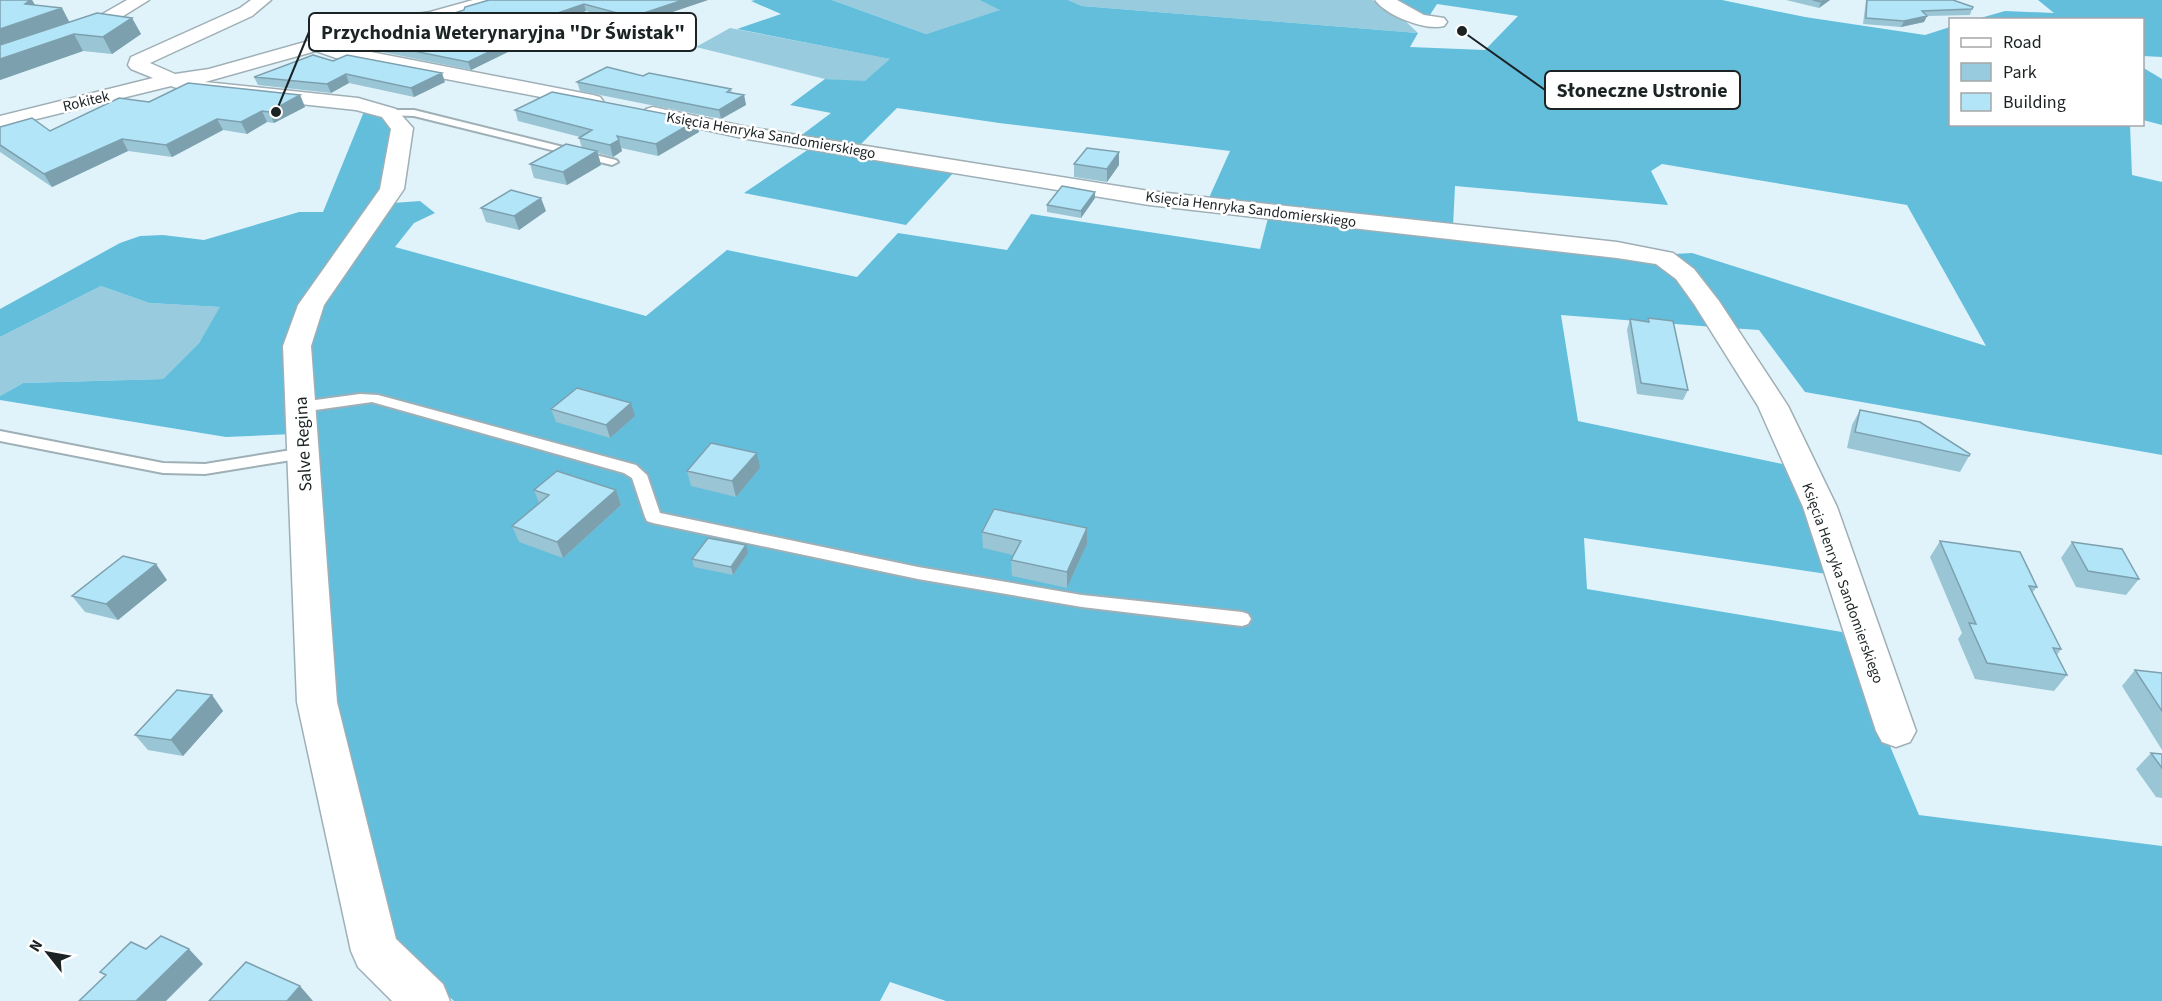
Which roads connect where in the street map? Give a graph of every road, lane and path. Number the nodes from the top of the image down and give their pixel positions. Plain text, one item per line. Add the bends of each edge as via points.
1 (140, 0) edge
2 (262, 0) edge
3 (414, 0) edge
4 (492, 0) edge
5 (1384, 0) edge
6 (390, 22) junction
7 (1438, 22) dead end
8 (316, 44) junction
9 (0, 58) edge
10 (171, 80) junction
11 (611, 105) edge
12 (634, 110) edge
13 (389, 113) junction
14 (0, 122) edge
15 (612, 162) dead end
16 (301, 406) junction
17 (0, 436) edge
18 (304, 453) junction
19 (1242, 619) dead end
20 (1896, 731) dead end
21 (426, 1001) edge

1 - 9 street via 98,24
2 - 10 street via 246,12 138,61 138,65
3 - 6 street
4 - 6 street, Rokitek via 430,17
5 - 7 street via 1420,20
6 - 8 street, Rokitek
8 - 10 street, Rokitek via 211,75
8 - 11 street via 336,52
10 - 13 street via 188,86 358,104
10 - 14 street, Rokitek
12 - 20 street, Księcia Henryka Sandomierskiego via 747,133 1149,198 1664,258 1685,274 1706,301 1773,406 1820,507
13 - 15 lane via 414,113
13 - 16 street, Salve Regina via 402,128 392,189 311,306 297,346
16 - 18 street, Salve Regina
16 - 19 lane via 373,398 630,469 639,475 653,517 918,573 1082,601
17 - 18 lane via 163,468 205,469
18 - 21 street, Salve Regina via 317,702 375,951

